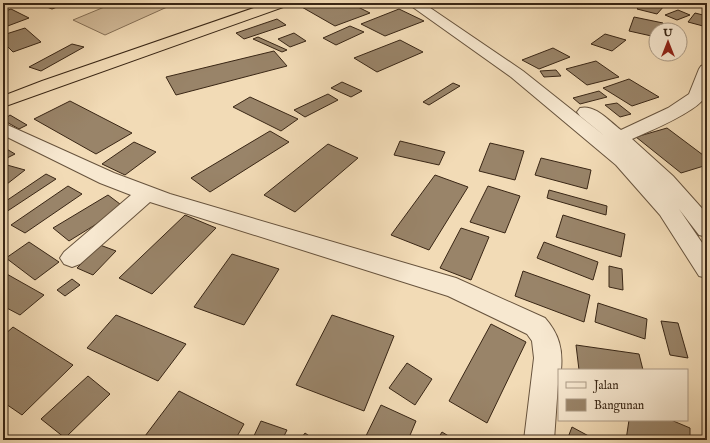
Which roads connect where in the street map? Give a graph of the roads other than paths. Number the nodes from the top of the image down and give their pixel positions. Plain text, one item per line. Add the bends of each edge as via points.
1 (281, 3) edge
2 (414, 3) edge
3 (429, 3) edge
4 (707, 70) edge
5 (3, 102) edge
6 (3, 128) edge
7 (621, 138) junction
8 (604, 144) junction
9 (147, 193) junction
10 (707, 229) edge
11 (72, 258) dead end
12 (707, 269) edge
13 (539, 440) edge

1 - 5 highway
2 - 8 street via 517,74
3 - 7 street via 533,72
4 - 7 street via 696,97 674,112
6 - 9 street via 107,178
7 - 8 street
7 - 10 street via 651,166
8 - 12 street via 668,210
9 - 11 street
9 - 13 street via 456,288 536,326 545,337 548,358

